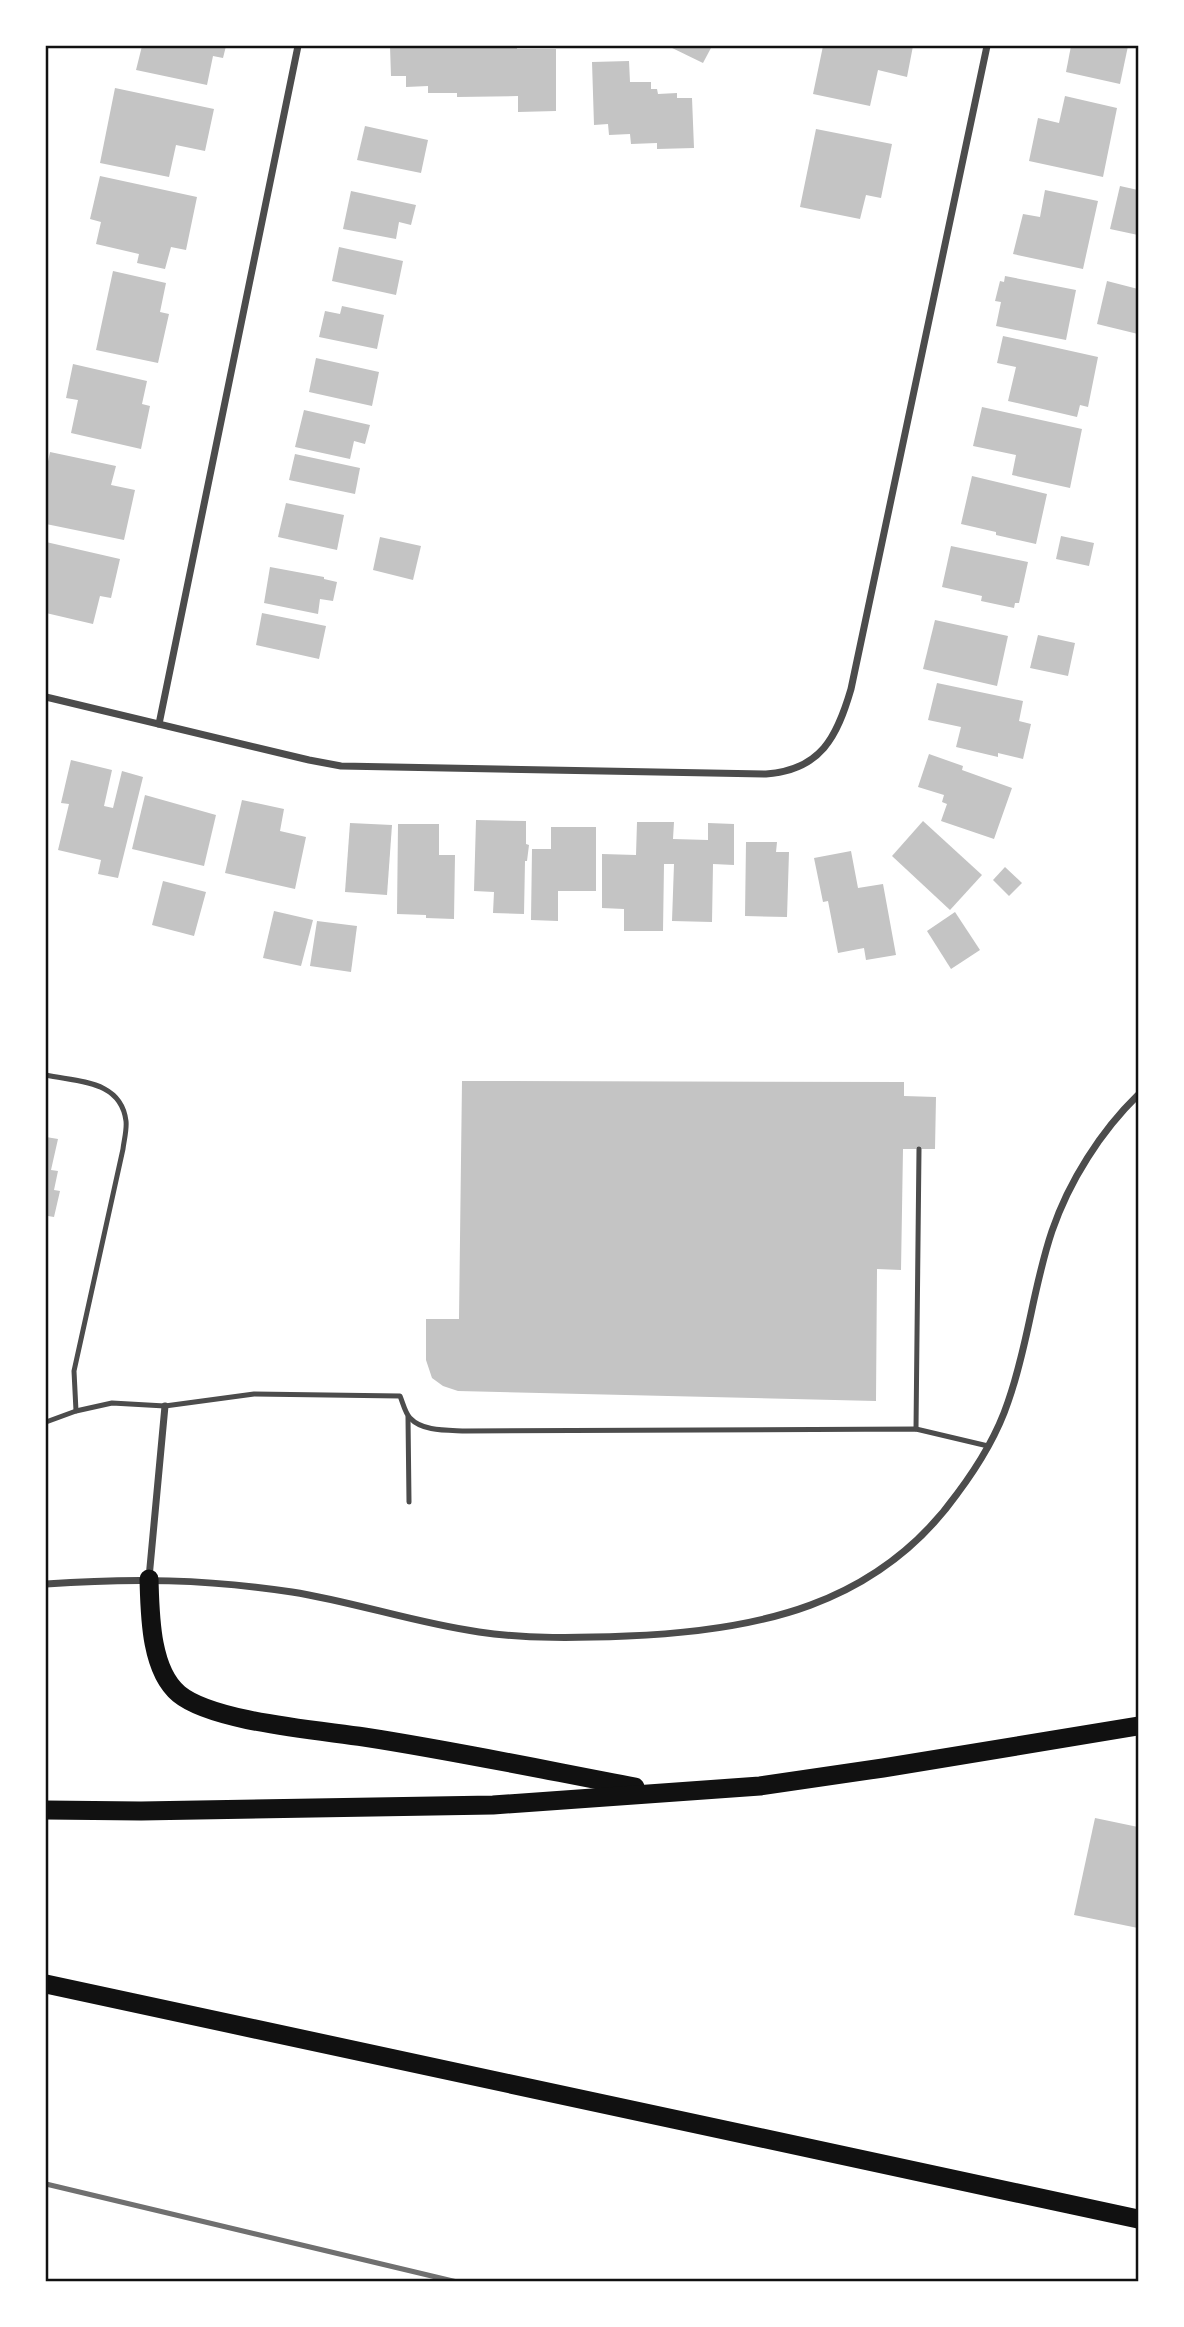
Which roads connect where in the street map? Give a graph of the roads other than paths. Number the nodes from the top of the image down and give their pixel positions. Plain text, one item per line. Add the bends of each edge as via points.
1 (298, 46) edge
2 (987, 46) edge
3 (46, 697) edge
4 (159, 724) junction
5 (46, 1075) edge
6 (1139, 1095) edge
7 (919, 1149) dead end
8 (164, 1406) junction
9 (76, 1411) junction
10 (408, 1417) junction
11 (46, 1423) edge
12 (916, 1429) junction
13 (988, 1446) junction
14 (409, 1502) dead end
15 (149, 1579) junction
16 (46, 1584) edge
17 (1139, 1726) edge
18 (664, 1793) junction
19 (46, 1810) edge
20 (46, 1984) edge
21 (1139, 2219) edge

1 - 4 street
2 - 4 street via 851,689 835,735 819,754 784,773 766,774 341,766
3 - 4 street
5 - 9 lane via 108,1089 119,1098 126,1121 124,1149 74,1371
6 - 13 street via 1106,1131 1064,1202 1036,1287 1009,1401
7 - 12 lane
8 - 9 lane via 112,1403
8 - 10 lane via 254,1394 400,1396
8 - 15 street
9 - 11 lane
10 - 12 lane via 421,1426 466,1431
10 - 14 lane
12 - 13 lane
13 - 15 street via 934,1524 898,1559 807,1608 695,1633 542,1637 481,1632 295,1592
15 - 16 street
15 - 18 highway via 153,1643 161,1668 177,1693 198,1705 233,1716
17 - 18 highway via 787,1782
18 - 19 highway via 493,1805
20 - 21 highway

